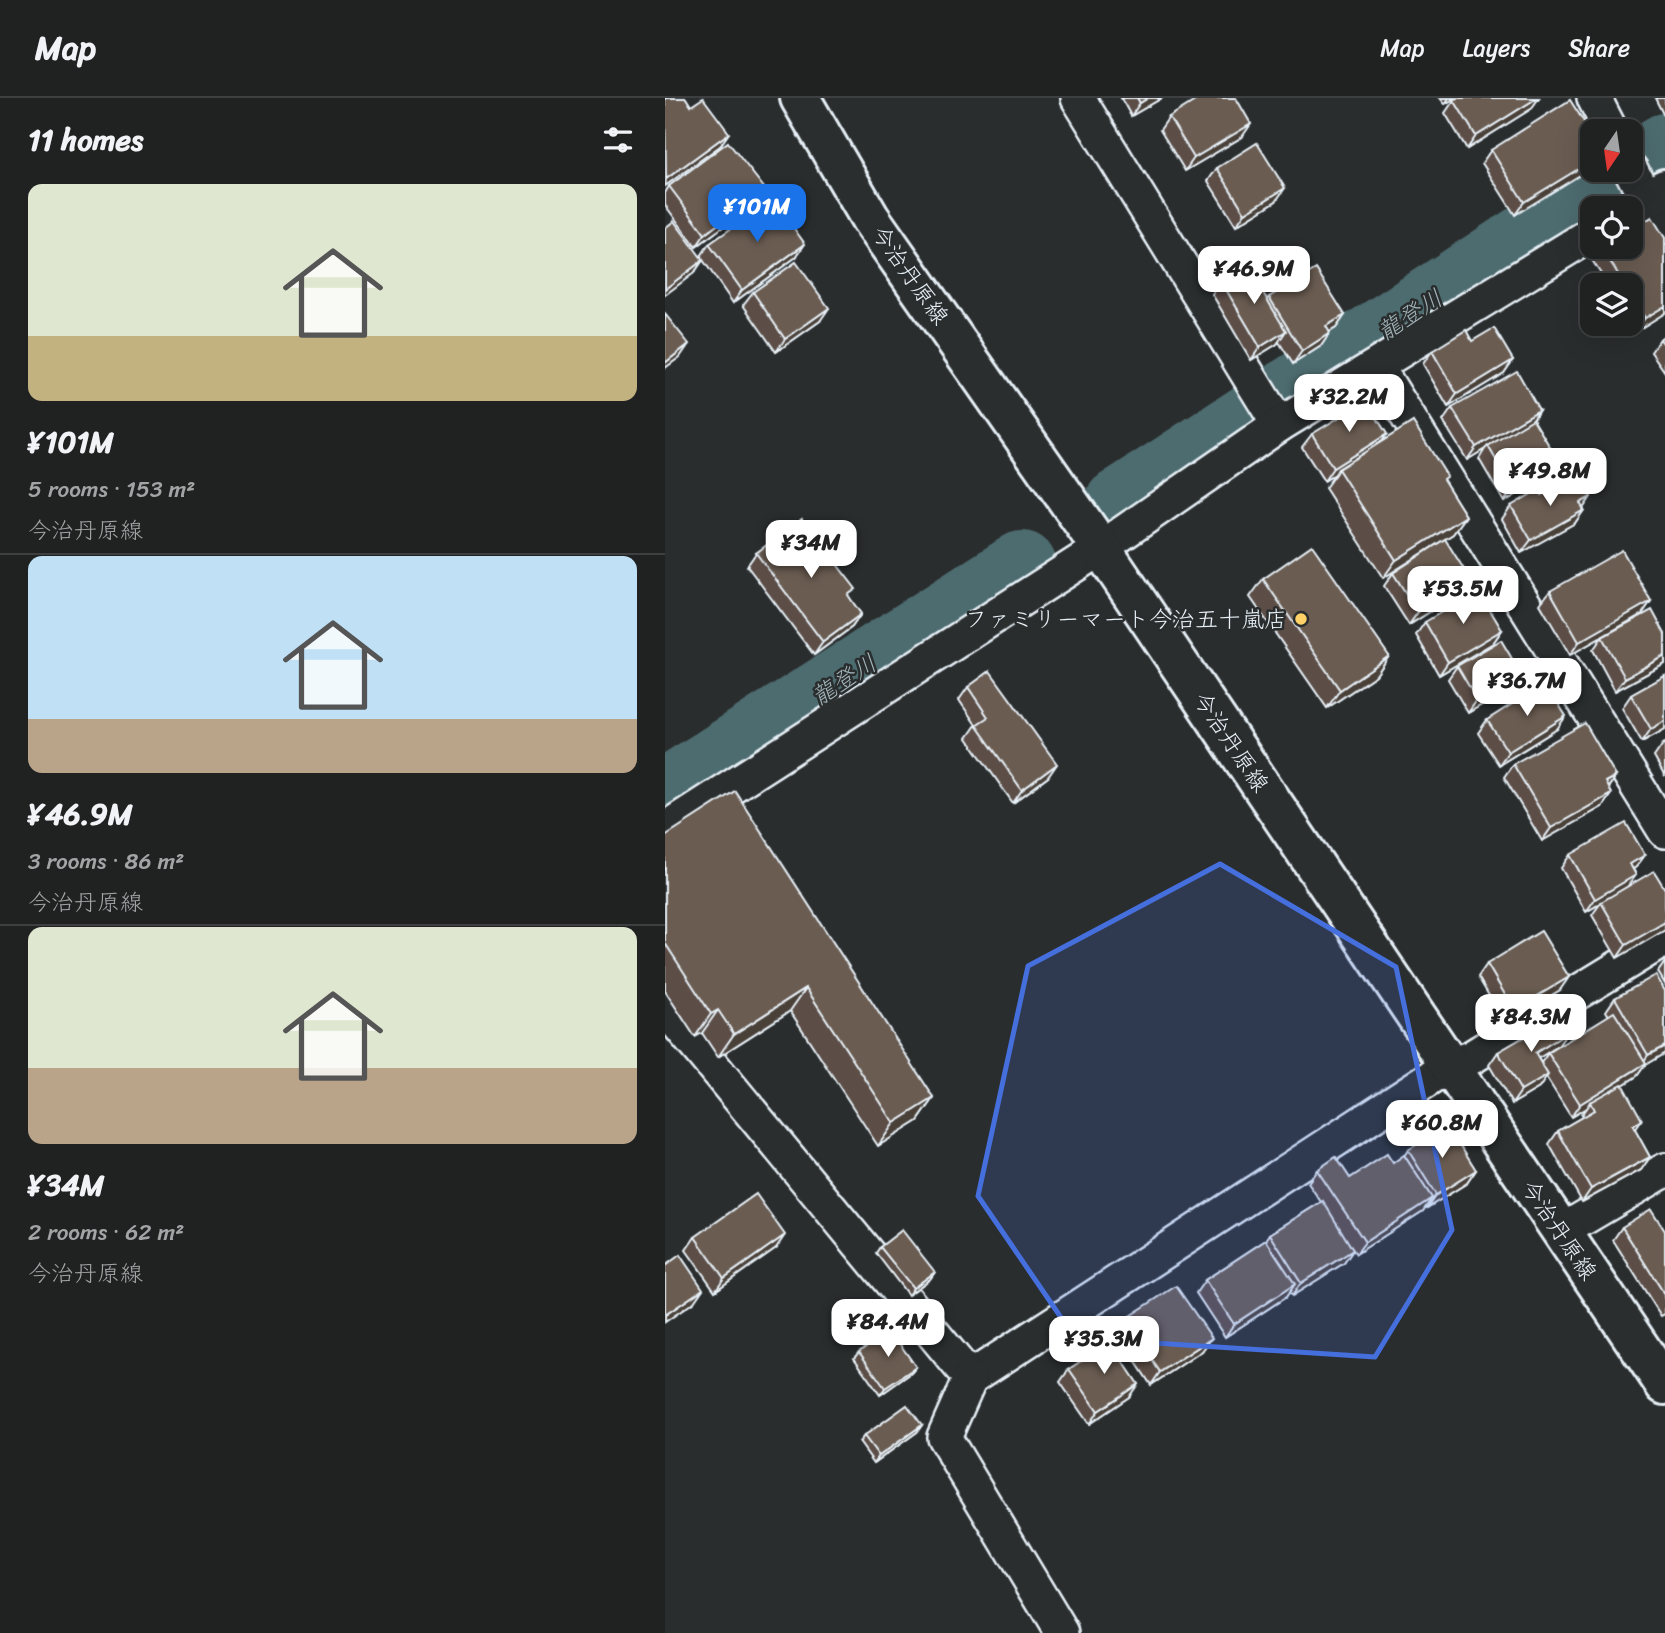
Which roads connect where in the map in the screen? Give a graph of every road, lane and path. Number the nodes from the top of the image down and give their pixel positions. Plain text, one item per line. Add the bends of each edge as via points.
1 (800, 98) edge
2 (1077, 98) edge
3 (1594, 98) edge
4 (1605, 119) edge
5 (1580, 241) edge
6 (1377, 367) junction
7 (1279, 425) junction
8 (1101, 548) junction
9 (665, 829) edge
10 (1665, 831) edge
11 (1665, 939) edge
12 (665, 1008) edge
13 (1449, 1066) junction
14 (1665, 1170) edge
15 (1560, 1232) junction
16 (970, 1378) junction
17 (1665, 1385) edge
18 (1062, 1633) edge

1 - 8 main road, 今治丹原線 via 870,218
2 - 7 street
3 - 4 street
5 - 6 street
6 - 7 street
6 - 10 street
7 - 8 street
8 - 9 street
8 - 13 main road, 今治丹原線
11 - 13 street
12 - 16 street
13 - 15 main road, 今治丹原線
13 - 16 street
14 - 15 street
15 - 17 main road, 今治丹原線
16 - 18 street via 944,1437

